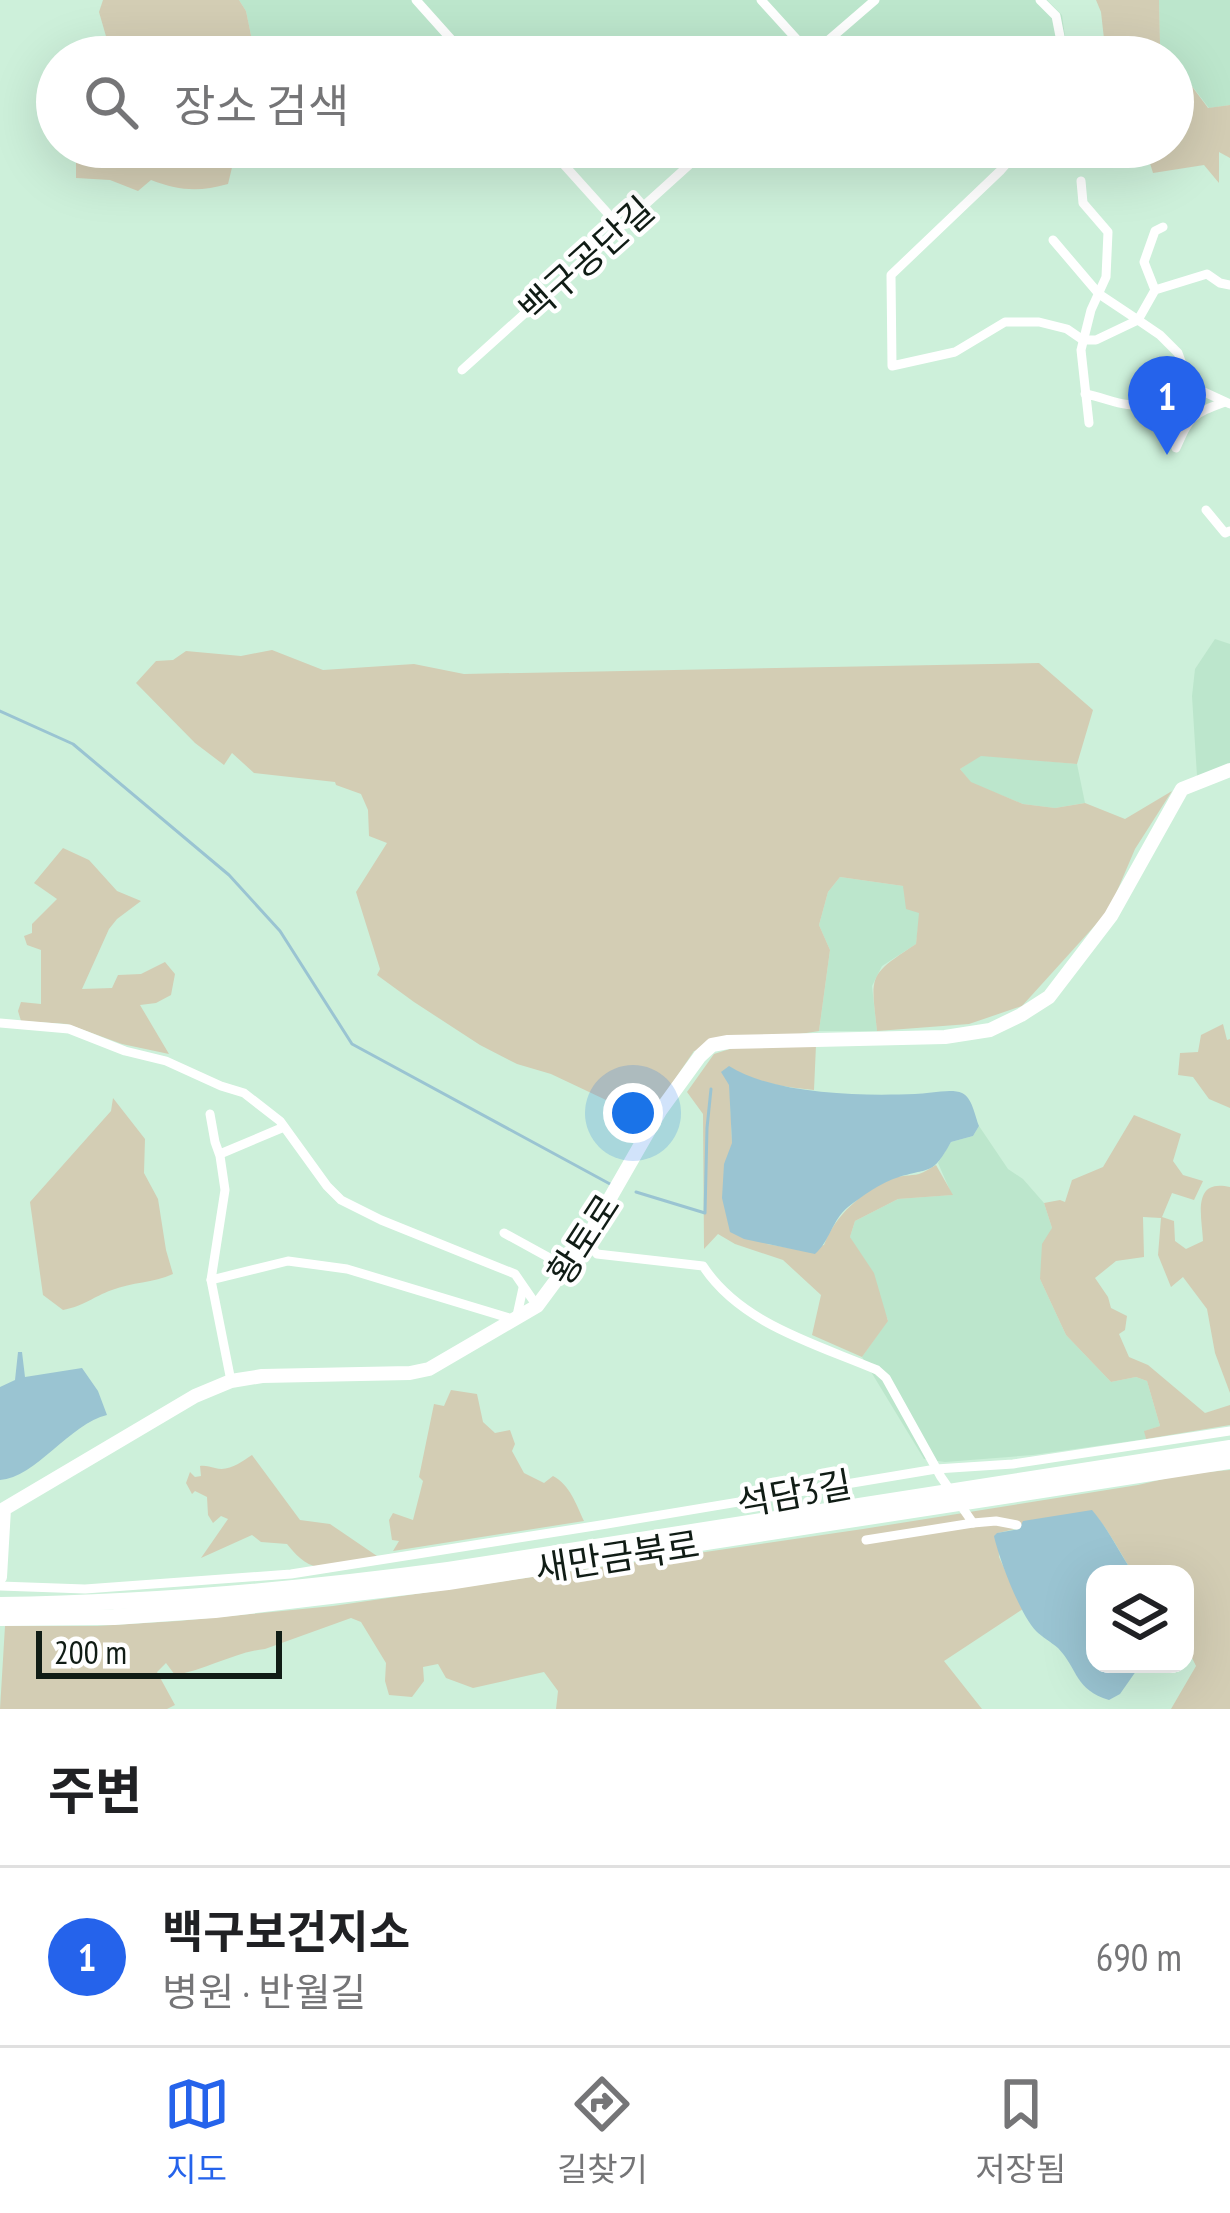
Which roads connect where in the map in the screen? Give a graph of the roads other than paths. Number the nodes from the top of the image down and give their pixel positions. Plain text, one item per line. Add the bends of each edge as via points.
1 (416, 0) edge
2 (761, 0) edge
3 (874, 0) edge
4 (1040, 0) edge
5 (448, 36) edge
6 (792, 36) edge
7 (833, 36) edge
8 (1060, 36) edge
9 (567, 168) edge
10 (686, 168) edge
11 (1003, 168) edge
12 (1081, 181) dead end
13 (1163, 226) dead end
14 (620, 227) junction
15 (1053, 240) dead end
16 (1230, 284) edge
17 (1155, 290) junction
18 (1099, 294) junction
19 (1138, 320) junction
20 (1083, 340) junction
21 (462, 370) dead end
22 (1085, 394) junction
23 (1151, 401) dead end
24 (1228, 403) edge
25 (1089, 423) dead end
26 (1176, 448) dead end
27 (1205, 510) dead end
28 (1230, 531) edge
29 (1230, 770) edge
30 (0, 1023) edge
31 (210, 1114) dead end
32 (284, 1127) junction
33 (220, 1154) junction
34 (504, 1233) dead end
35 (586, 1240) junction
36 (566, 1267) junction
37 (211, 1280) junction
38 (523, 1288) junction
39 (542, 1301) junction
40 (516, 1320) junction
41 (232, 1381) junction
42 (1230, 1431) edge
43 (1230, 1448) edge
44 (1230, 1461) edge
45 (936, 1469) junction
46 (981, 1493) junction
47 (2, 1508) edge
48 (974, 1523) junction
49 (1017, 1525) dead end
50 (866, 1540) dead end
51 (0, 1581) edge
52 (5, 1612) edge

1 - 5 street
2 - 6 street
3 - 7 street
4 - 8 street via 1056,16
9 - 14 street
10 - 14 street, 백구공단길
11 - 20 street via 891,275 892,366 955,352 1005,322 1039,322
12 - 18 street via 1083,202 1108,232
13 - 17 street via 1144,262
14 - 21 street, 백구공단길
15 - 18 street
16 - 17 street via 1207,274
17 - 19 street
18 - 19 street
18 - 20 street
19 - 20 street
19 - 24 street via 1178,353 1202,392
20 - 22 street
22 - 23 street via 1124,405
22 - 25 street
24 - 26 street via 1188,420
27 - 28 street
29 - 35 main road, 황토로 via 1182,789 1111,916 1049,997 1021,1015 945,1037 712,1045 660,1111
30 - 32 street via 69,1028 166,1061 244,1093
31 - 33 street
32 - 33 street
32 - 38 street via 341,1200 515,1274
33 - 37 street via 225,1190
34 - 36 street
35 - 36 main road, 황토로
35 - 45 street via 597,1254 704,1266 742,1309 877,1370
36 - 39 main road, 황토로
37 - 40 street via 289,1261 347,1269
37 - 41 street
38 - 39 street
38 - 40 street
39 - 40 main road, 황토로
40 - 41 main road, 황토로 via 429,1370
41 - 47 main road, 황토로
42 - 45 street, 석담3길
43 - 46 highway, 새만금북로
44 - 46 highway, 새만금북로
45 - 48 street
45 - 51 street, 석담3길 via 291,1574 85,1589
46 - 52 highway, 새만금북로 via 293,1602 114,1617
47 - 51 main road, 황토로
48 - 49 street
48 - 50 street

